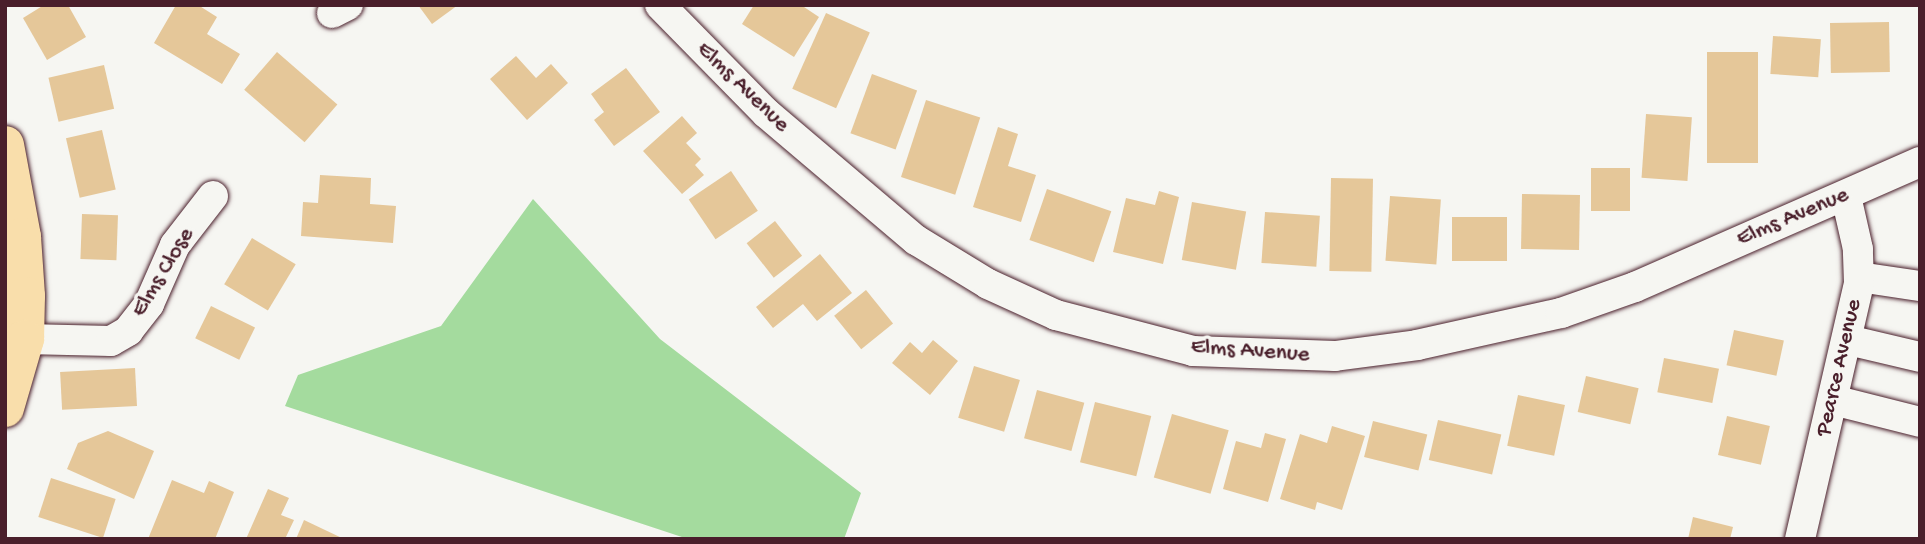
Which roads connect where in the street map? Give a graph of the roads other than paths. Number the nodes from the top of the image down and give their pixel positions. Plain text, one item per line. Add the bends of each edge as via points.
1 (660, 5) edge
2 (5, 145) edge
3 (1920, 162) edge
4 (213, 196) dead end
5 (1846, 196) junction
6 (1859, 277) junction
7 (1920, 286) edge
8 (25, 339) junction
9 (1848, 340) junction
10 (1920, 357) edge
11 (1833, 400) junction
12 (5, 408) edge
13 (1920, 422) edge
14 (1800, 539) edge

1 - 5 street, Elms Avenue via 766,113 916,240 988,284 1056,315 1193,351 1335,356 1502,327 1635,287
2 - 8 main road via 22,237
3 - 5 street, Elms Avenue
4 - 8 street, Elms Close via 175,246 149,304 128,331 111,341
5 - 6 street, Pearce Avenue via 1858,248
6 - 7 street
6 - 9 street, Pearce Avenue
8 - 12 main road
9 - 10 street
9 - 11 street, Pearce Avenue
11 - 13 street
11 - 14 street, Pearce Avenue

